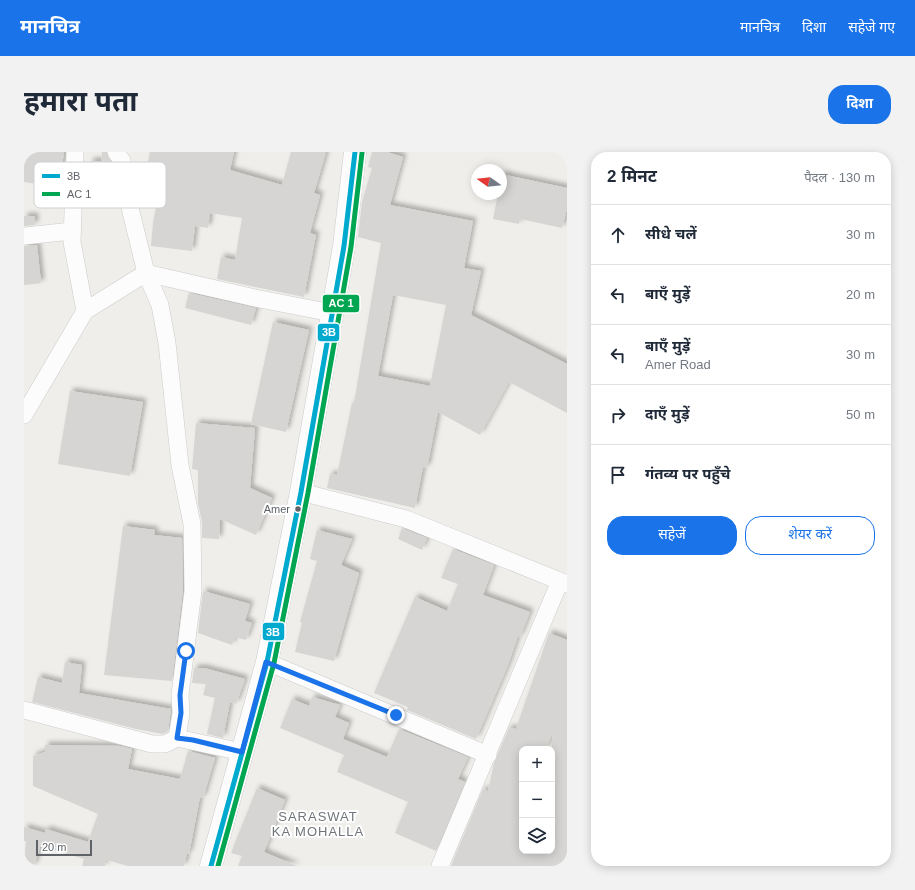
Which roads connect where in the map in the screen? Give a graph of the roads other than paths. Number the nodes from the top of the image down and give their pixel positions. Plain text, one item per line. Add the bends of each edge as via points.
1 (75, 152) edge
2 (116, 152) edge
3 (355, 152) edge
4 (75, 162) edge
5 (122, 162) edge
6 (73, 208) edge
7 (130, 208) edge
8 (72, 232) junction
9 (24, 236) edge
10 (146, 272) junction
11 (85, 311) junction
12 (332, 313) junction
13 (24, 415) edge
14 (301, 492) junction
15 (564, 583) edge
16 (266, 662) junction
17 (24, 710) edge
18 (177, 738) junction
19 (242, 752) junction
20 (488, 755) junction
21 (211, 866) edge
22 (440, 866) edge

1 - 4 street
2 - 5 street
3 - 12 main road via 344,246
6 - 8 street
7 - 10 street
8 - 9 street
8 - 11 street
10 - 11 street
10 - 12 street
10 - 18 street via 160,305 168,343 180,465 192,524 193,591
11 - 13 street
12 - 14 main road
14 - 15 street via 406,519
14 - 16 main road
15 - 20 street
16 - 19 main road
16 - 20 street
17 - 18 street via 152,744 165,744
18 - 19 street
19 - 21 main road
20 - 22 street

